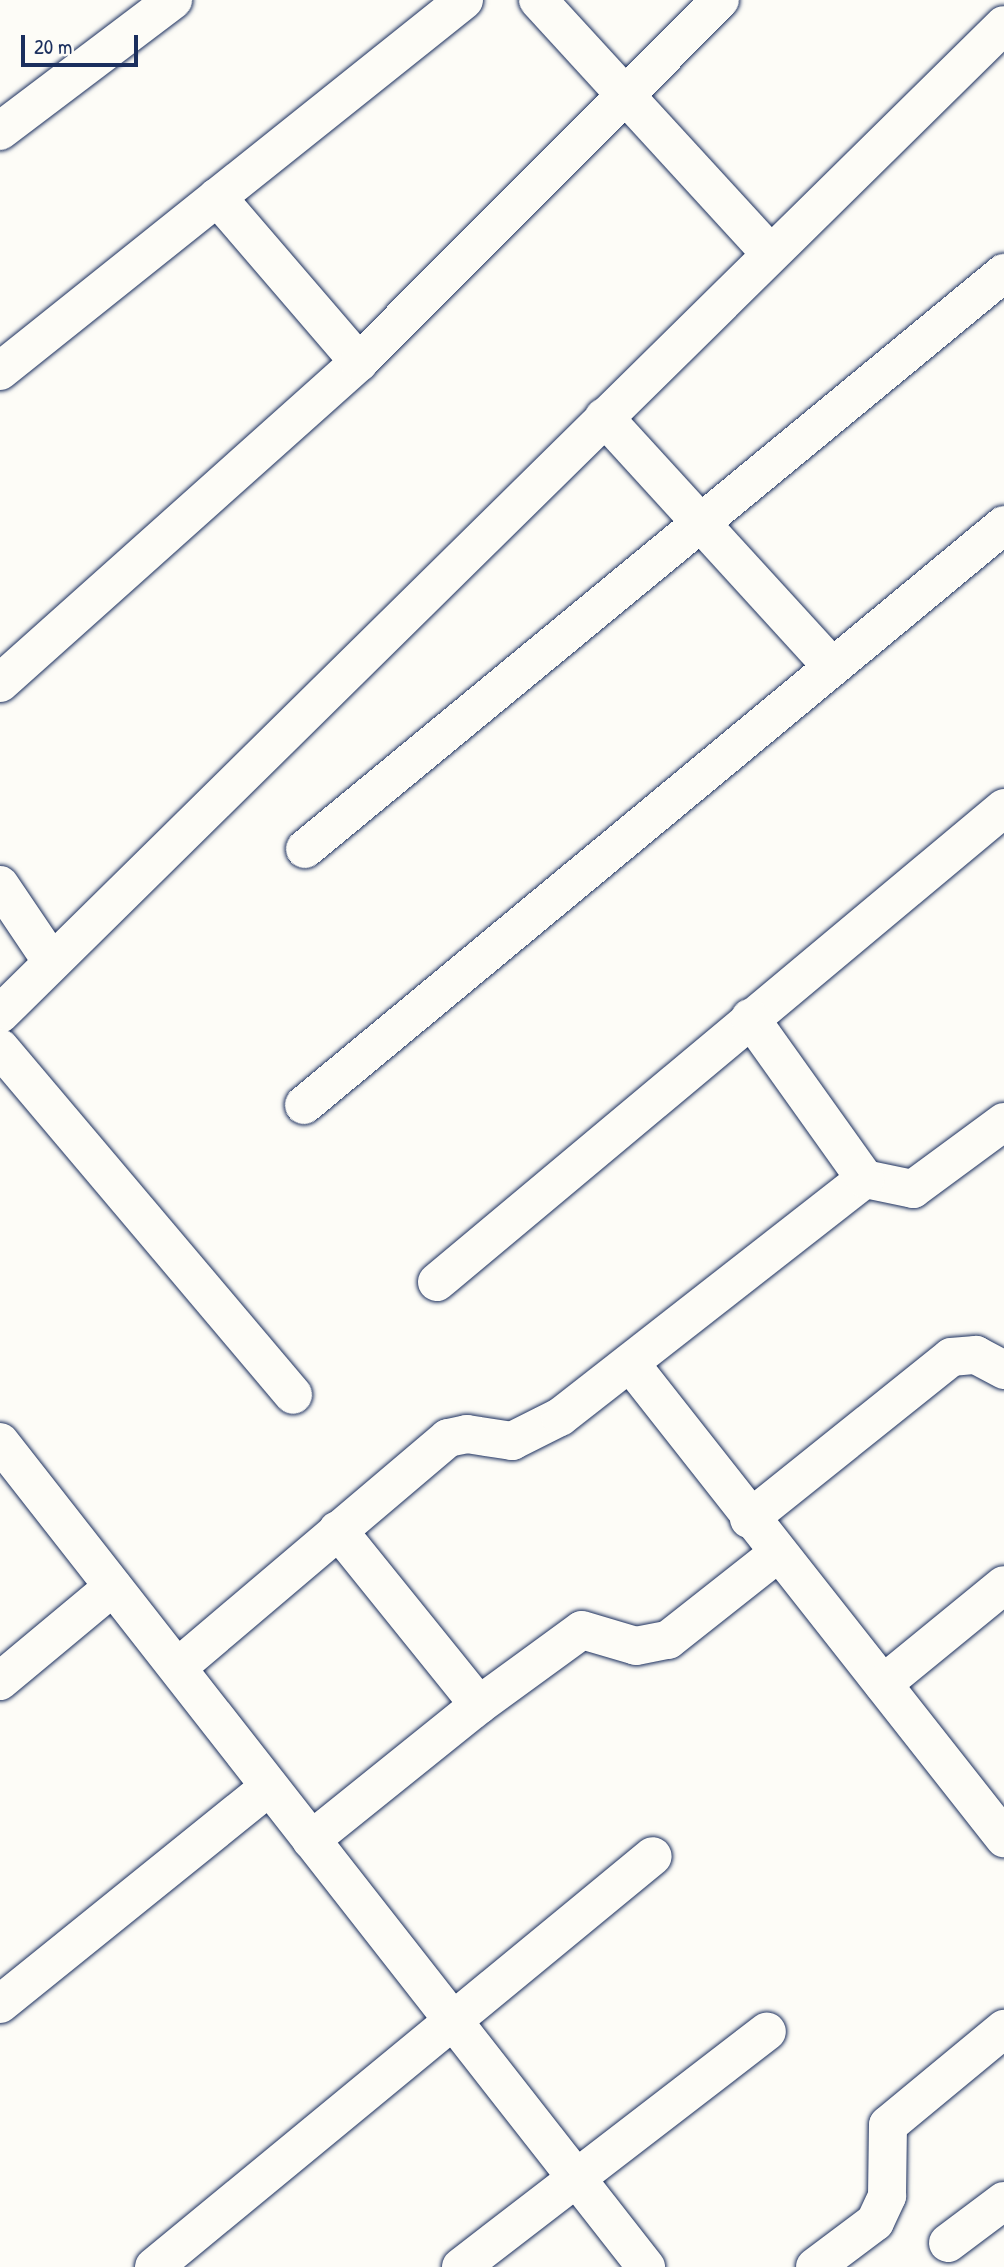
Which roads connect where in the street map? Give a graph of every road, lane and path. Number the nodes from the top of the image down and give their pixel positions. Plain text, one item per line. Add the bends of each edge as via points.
1 (173, 0) edge
2 (464, 0) edge
3 (538, 0) edge
4 (720, 0) edge
5 (1004, 25) edge
6 (623, 96) junction
7 (0, 131) edge
8 (217, 197) junction
9 (769, 252) junction
10 (1004, 273) edge
11 (359, 362) junction
12 (0, 370) edge
13 (604, 416) junction
14 (700, 522) junction
15 (1004, 525) edge
16 (832, 667) junction
17 (0, 683) edge
18 (1004, 808) edge
19 (305, 849) dead end
20 (0, 885) edge
21 (52, 962) junction
22 (0, 1014) edge
23 (750, 1018) junction
24 (0, 1048) edge
25 (304, 1105) dead end
26 (1004, 1122) edge
27 (866, 1179) junction
28 (437, 1282) dead end
29 (630, 1363) junction
30 (1004, 1370) edge
31 (293, 1395) dead end
32 (0, 1442) edge
33 (749, 1519) junction
34 (338, 1530) junction
35 (778, 1554) junction
36 (1004, 1585) edge
37 (113, 1587) junction
38 (177, 1667) junction
39 (0, 1681) edge
40 (883, 1684) junction
41 (479, 1705) junction
42 (269, 1787) junction
43 (1004, 1838) edge
44 (311, 1840) junction
45 (653, 1856) dead end
46 (0, 2004) edge
47 (452, 2019) junction
48 (1004, 2029) edge
49 (767, 2031) dead end
50 (573, 2176) junction
51 (1004, 2201) edge
52 (948, 2243) dead end
53 (154, 2267) edge
54 (461, 2267) edge
55 (646, 2267) edge
56 (815, 2267) edge

1 - 7 street
2 - 8 street
3 - 6 street
4 - 6 street
5 - 9 street
6 - 9 street
6 - 11 street
8 - 11 street
8 - 12 street
9 - 13 street
10 - 14 street
11 - 17 street
13 - 14 street
13 - 21 street
14 - 16 street
14 - 19 street
15 - 16 street
16 - 25 street
18 - 23 street
20 - 21 street
21 - 22 street
23 - 27 street
23 - 28 street
24 - 31 street
26 - 27 street via 913,1189
27 - 29 street
29 - 33 street
29 - 34 street via 521,1438 447,1438
30 - 33 street via 976,1355 951,1357
32 - 37 street
33 - 35 street
34 - 38 street
34 - 41 street
35 - 40 street
35 - 41 street via 668,1640 636,1646 582,1630
36 - 40 street
37 - 38 street
37 - 39 street
38 - 42 street
40 - 43 street
41 - 44 street
42 - 44 street
42 - 46 street
44 - 47 street
45 - 47 street
47 - 50 street
47 - 53 street
48 - 56 street via 888,2125 887,2196 875,2222
49 - 50 street
50 - 54 street
50 - 55 street
51 - 52 street

